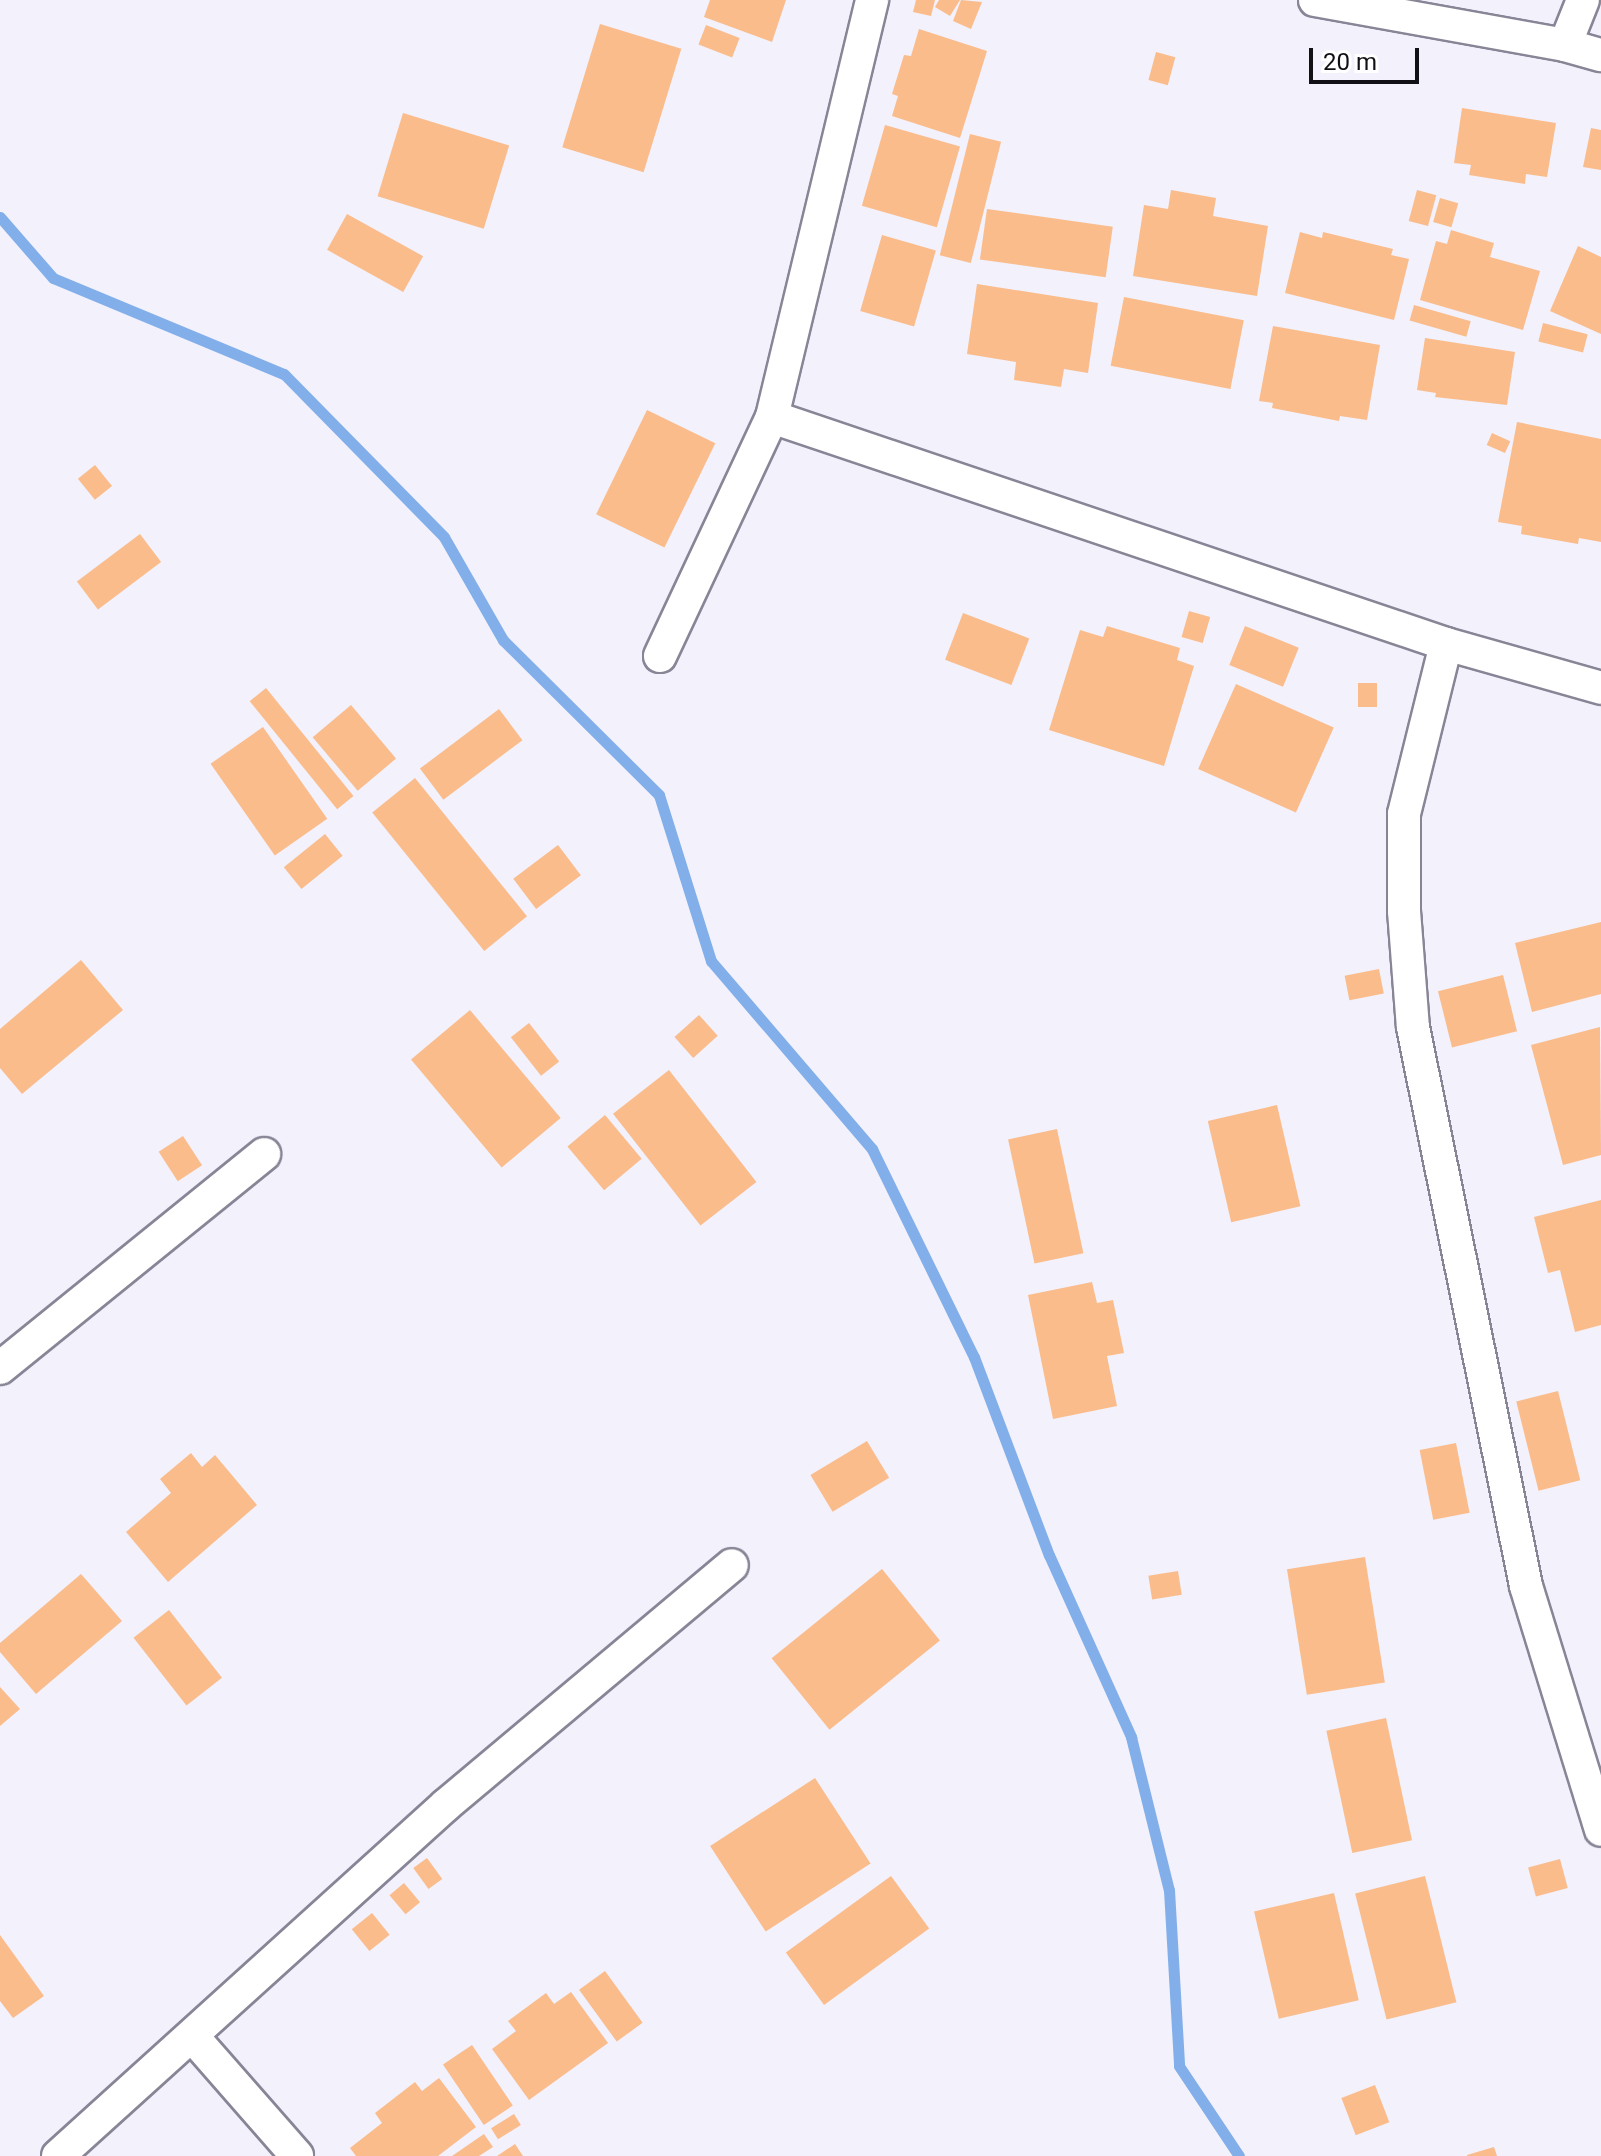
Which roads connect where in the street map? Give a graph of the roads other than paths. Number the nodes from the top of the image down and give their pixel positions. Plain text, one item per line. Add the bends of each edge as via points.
1 (872, 0) edge
2 (1315, 0) edge
3 (1583, 0) edge
4 (1565, 45) junction
5 (1601, 55) edge
6 (772, 417) junction
7 (1446, 644) junction
8 (660, 656) dead end
9 (1601, 688) edge
10 (264, 1154) dead end
11 (0, 1368) edge
12 (732, 1565) dead end
13 (1601, 1830) edge
14 (193, 2037) junction
15 (58, 2156) edge
16 (297, 2156) edge

1 - 6 street
2 - 4 street
3 - 4 street
4 - 5 street
6 - 7 street
6 - 8 street
7 - 9 street
7 - 13 street via 1404,814 1404,911 1413,1027 1526,1586
10 - 11 street
12 - 14 street via 446,1805
14 - 15 street
14 - 16 street

